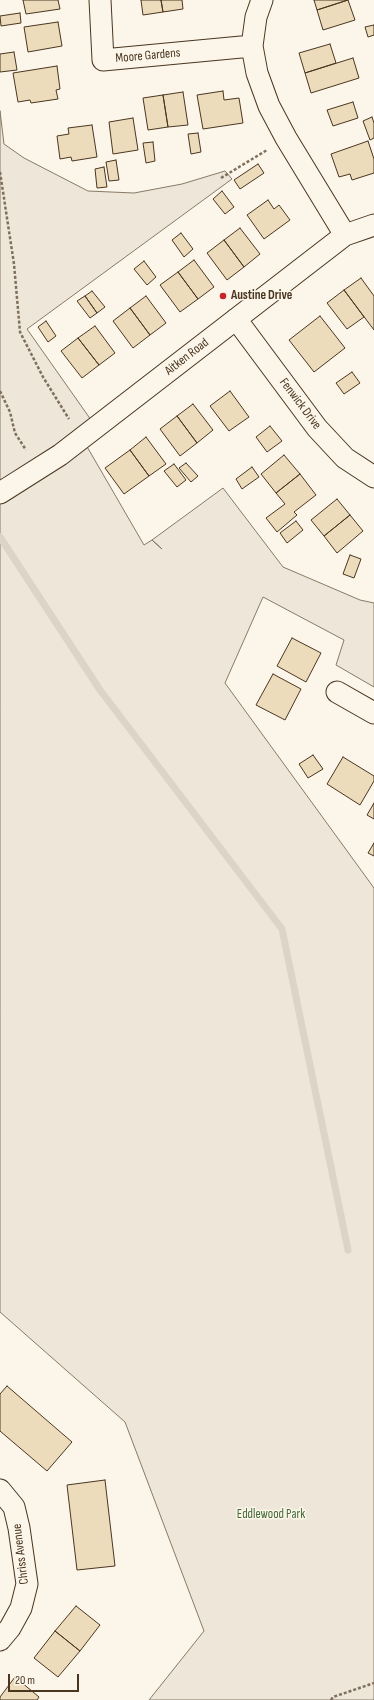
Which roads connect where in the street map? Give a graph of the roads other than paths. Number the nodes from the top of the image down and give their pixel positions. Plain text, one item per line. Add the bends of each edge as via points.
1 (100, 0) edge
2 (262, 0) edge
3 (252, 46) junction
4 (374, 224) edge
5 (345, 235) junction
6 (236, 319) junction
7 (374, 477) edge
8 (0, 493) edge
9 (337, 692) dead end
10 (374, 713) edge
11 (0, 1490) edge
12 (0, 1640) edge

1 - 3 street, Moore Gardens via 103,60
2 - 3 street via 256,17
3 - 5 street via 269,106
4 - 5 street, Aitken Road
5 - 6 street, Aitken Road
6 - 7 street, Fenwick Drive via 317,428 345,458
6 - 8 street, Aitken Road via 60,455
9 - 10 street
11 - 12 street, Chriss Avenue via 14,1507 20,1528 27,1584 21,1608

